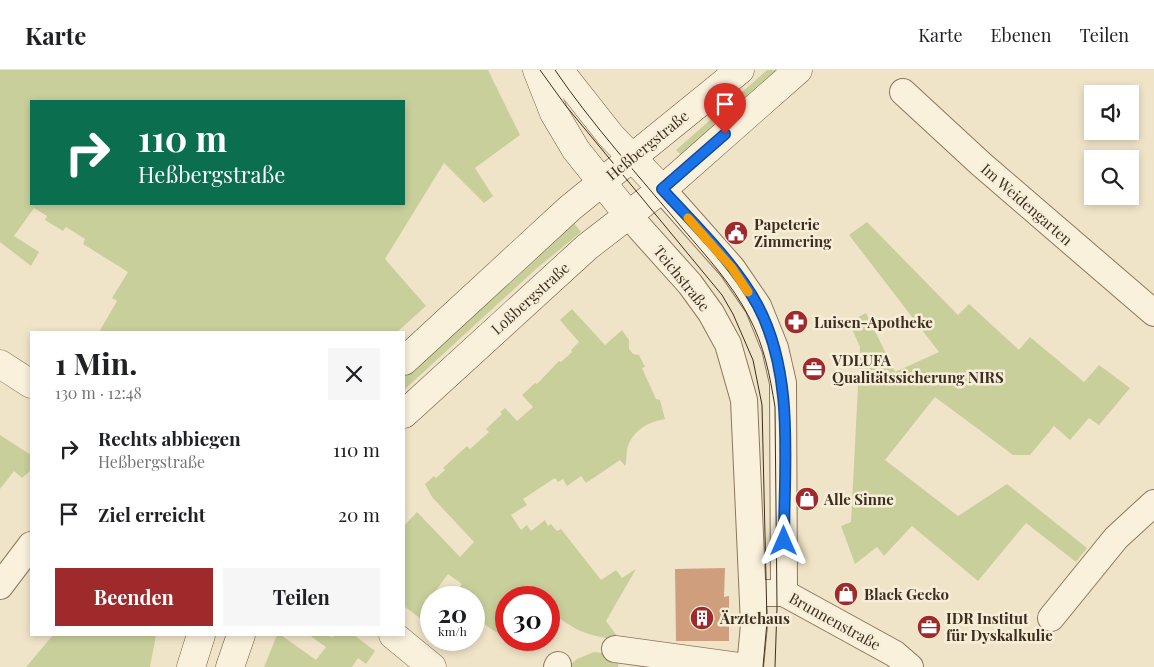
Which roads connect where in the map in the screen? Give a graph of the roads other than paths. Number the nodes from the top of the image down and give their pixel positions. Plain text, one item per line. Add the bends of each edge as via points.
1 (537, 70) edge
2 (559, 70) edge
3 (740, 70) edge
4 (798, 70) edge
5 (903, 92) dead end
6 (631, 158) junction
7 (601, 183) junction
8 (662, 189) junction
9 (629, 216) junction
10 (1154, 313) edge
11 (405, 361) edge
12 (0, 364) edge
13 (30, 383) edge
14 (405, 413) edge
15 (1154, 503) edge
16 (30, 546) edge
17 (0, 586) edge
18 (753, 593) junction
19 (784, 593) junction
20 (1051, 618) dead end
21 (201, 636) edge
22 (240, 636) edge
23 (394, 636) edge
24 (614, 649) dead end
25 (191, 667) edge
26 (230, 667) edge
27 (432, 667) edge
28 (746, 667) edge
29 (750, 667) edge
30 (910, 667) edge

1 - 7 main road, Teichstraße via 554,113
2 - 6 main road
3 - 6 main road, Heßbergstraße
4 - 8 main road
5 - 10 street, Im Weidengarten
6 - 7 main road, Heßbergstraße
6 - 8 main road
7 - 9 main road, Teichstraße
7 - 11 main road
8 - 9 main road, Loßbergstraße
8 - 19 street via 732,268 758,306 775,348 783,392
9 - 14 main road, Loßbergstraße via 588,247
9 - 18 street, Teichstraße via 690,284 728,344 744,400
12 - 13 main road
15 - 20 street via 1116,538
16 - 17 street
18 - 19 street, Brunnenstraße
18 - 29 street, Teichstraße
19 - 30 street, Brunnenstraße via 895,654
21 - 25 main road
22 - 26 main road
23 - 27 main road
24 - 28 street

